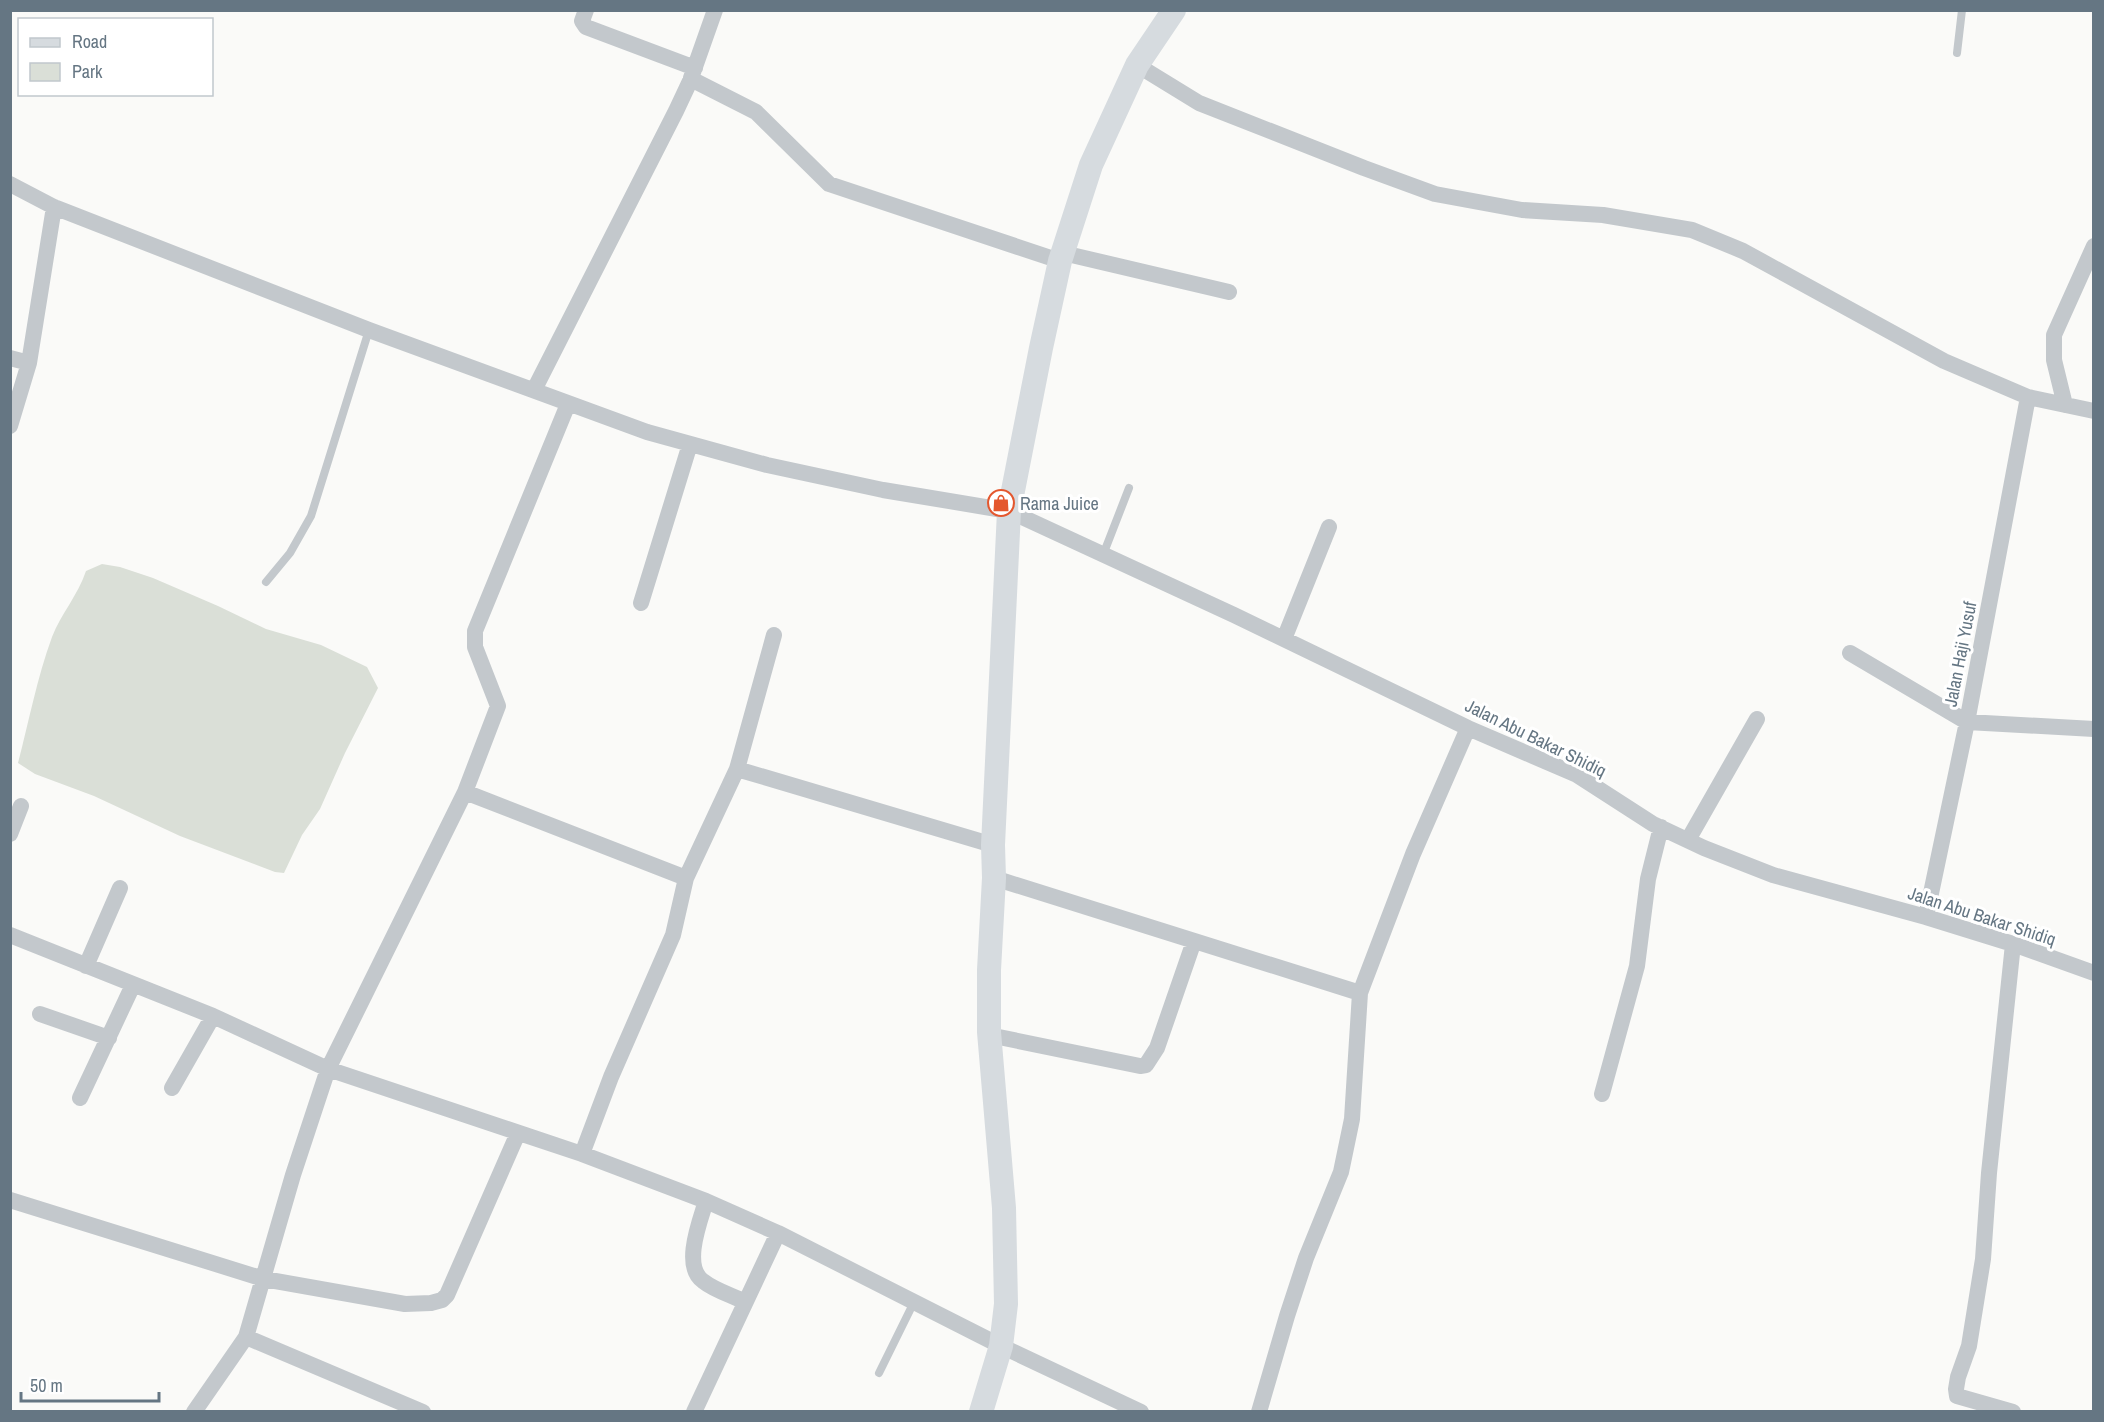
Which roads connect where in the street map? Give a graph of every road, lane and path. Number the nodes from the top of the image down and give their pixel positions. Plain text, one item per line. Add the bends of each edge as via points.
1 (585, 10) edge
2 (716, 10) edge
3 (1962, 10) edge
4 (1170, 12) edge
5 (1957, 53) dead end
6 (1137, 65) junction
7 (693, 73) junction
8 (10, 184) edge
9 (54, 207) junction
10 (2094, 246) edge
11 (1061, 257) junction
12 (1229, 292) dead end
13 (369, 330) junction
14 (10, 358) edge
15 (29, 363) junction
16 (534, 390) junction
17 (2028, 397) junction
18 (568, 404) junction
19 (2065, 405) junction
20 (2094, 411) edge
21 (10, 426) edge
22 (690, 444) junction
23 (1130, 488) dead end
24 (1009, 512) junction
25 (1329, 527) dead end
26 (1103, 555) junction
27 (266, 582) dead end
28 (641, 603) dead end
29 (774, 635) dead end
30 (1284, 639) junction
31 (1850, 653) dead end
32 (1756, 719) dead end
33 (1967, 722) junction
34 (1468, 728) junction
35 (2094, 729) edge
36 (737, 769) junction
37 (465, 792) junction
38 (21, 806) dead end
39 (1661, 827) junction
40 (10, 834) edge
41 (1688, 840) junction
42 (993, 846) junction
43 (686, 878) junction
44 (994, 878) junction
45 (120, 888) dead end
46 (1926, 917) junction
47 (10, 935) edge
48 (1194, 941) junction
49 (2013, 944) junction
50 (86, 966) junction
51 (2094, 973) edge
52 (134, 985) junction
53 (1360, 993) junction
54 (40, 1014) dead end
55 (213, 1016) junction
56 (989, 1035) junction
57 (109, 1038) junction
58 (328, 1069) junction
59 (172, 1088) dead end
60 (1602, 1094) dead end
61 (80, 1098) dead end
62 (518, 1133) junction
63 (582, 1154) junction
64 (10, 1200) edge
65 (706, 1201) junction
66 (778, 1233) junction
67 (264, 1279) junction
68 (745, 1302) junction
69 (914, 1302) junction
70 (246, 1337) junction
71 (1001, 1346) junction
72 (879, 1373) dead end
73 (194, 1412) edge
74 (423, 1412) edge
75 (694, 1412) edge
76 (981, 1412) edge
77 (1141, 1412) edge
78 (1259, 1412) edge
79 (2013, 1412) edge

1 - 7 street via 582,21 586,27
2 - 7 street
3 - 5 lane
4 - 6 street
6 - 11 street via 1091,165
6 - 17 street via 1199,103 1435,194 1522,210 1604,215 1692,230 1743,251 1944,361
7 - 11 street via 756,112 829,184
7 - 16 street
8 - 9 street, Jalan Abu Bakar Shidiq
9 - 13 street, Jalan Abu Bakar Shidiq
9 - 15 street
10 - 19 street via 2054,335 2054,360
11 - 12 street
11 - 24 street
13 - 16 street, Jalan Abu Bakar Shidiq
13 - 27 lane via 311,516 290,553
14 - 15 street
15 - 21 street
16 - 18 street, Jalan Abu Bakar Shidiq
17 - 19 street
17 - 33 street, Jalan Haji Yusuf
18 - 22 street, Jalan Abu Bakar Shidiq
18 - 37 street via 475,631 475,647 498,706
19 - 20 street
22 - 24 street, Jalan Abu Bakar Shidiq via 871,488
22 - 28 street
23 - 26 lane
24 - 26 street, Jalan Abu Bakar Shidiq
24 - 42 street
25 - 30 street
26 - 30 street, Jalan Abu Bakar Shidiq
29 - 36 street
30 - 34 street, Jalan Abu Bakar Shidiq
31 - 33 street
32 - 41 street
33 - 35 street
33 - 46 street, Jalan Haji Yusuf
34 - 39 street, Jalan Abu Bakar Shidiq via 1577,776
34 - 53 street via 1413,855
36 - 42 street
36 - 43 street
37 - 43 street
37 - 58 street
38 - 40 street
39 - 41 street, Jalan Abu Bakar Shidiq
39 - 60 street via 1648,879 1637,966
41 - 46 street, Jalan Abu Bakar Shidiq via 1773,875
42 - 44 street
43 - 63 street via 673,935 610,1077
44 - 48 street
44 - 56 street
45 - 50 street
46 - 49 street, Jalan Abu Bakar Shidiq
47 - 50 street
48 - 53 street
48 - 56 street via 1157,1048 1146,1065
49 - 51 street, Jalan Abu Bakar Shidiq
49 - 79 street via 1983,1259 1969,1346 1956,1389 1958,1396
50 - 52 street
52 - 55 street
52 - 57 street
53 - 78 street via 1352,1119 1341,1173 1306,1258
54 - 57 street
55 - 58 street
55 - 59 street
56 - 71 street via 1004,1208 1006,1304
57 - 61 street
58 - 62 street
58 - 67 street via 292,1175
62 - 63 street
62 - 67 street via 442,1300 405,1304
63 - 65 street
64 - 67 street
65 - 66 street
65 - 68 street via 693,1247 698,1277
66 - 68 street
66 - 69 street
67 - 70 street
68 - 75 street
69 - 71 street
69 - 72 lane
70 - 73 street
70 - 74 street
71 - 76 street
71 - 77 street

